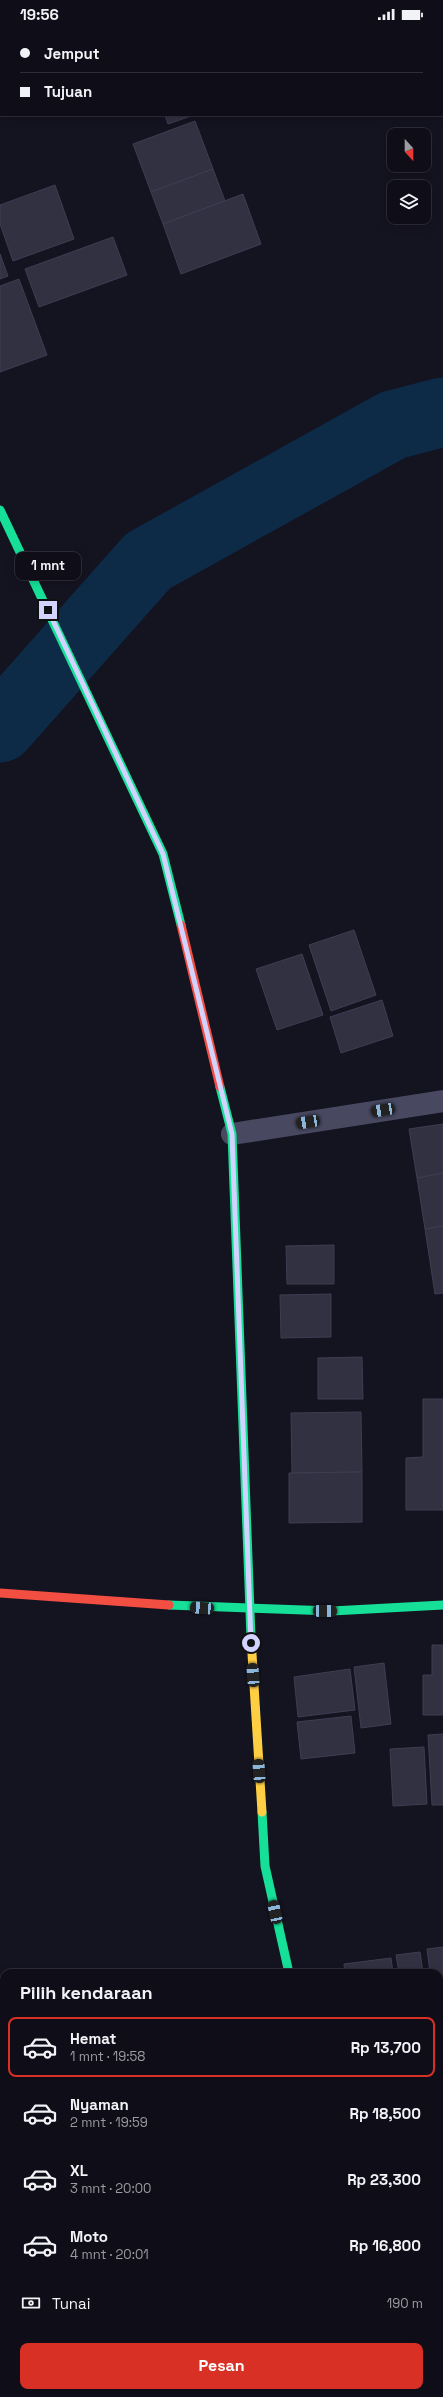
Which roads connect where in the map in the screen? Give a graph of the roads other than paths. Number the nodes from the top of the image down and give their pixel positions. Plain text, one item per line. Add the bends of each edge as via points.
1 (0, 510) edge
2 (443, 1101) edge
3 (232, 1134) junction
4 (0, 1594) edge
5 (443, 1605) edge
6 (249, 1611) junction
7 (288, 1969) edge

1 - 3 street via 163,854
2 - 3 street
3 - 6 street
4 - 6 street
5 - 6 street via 386,1611
6 - 7 street via 266,1866

